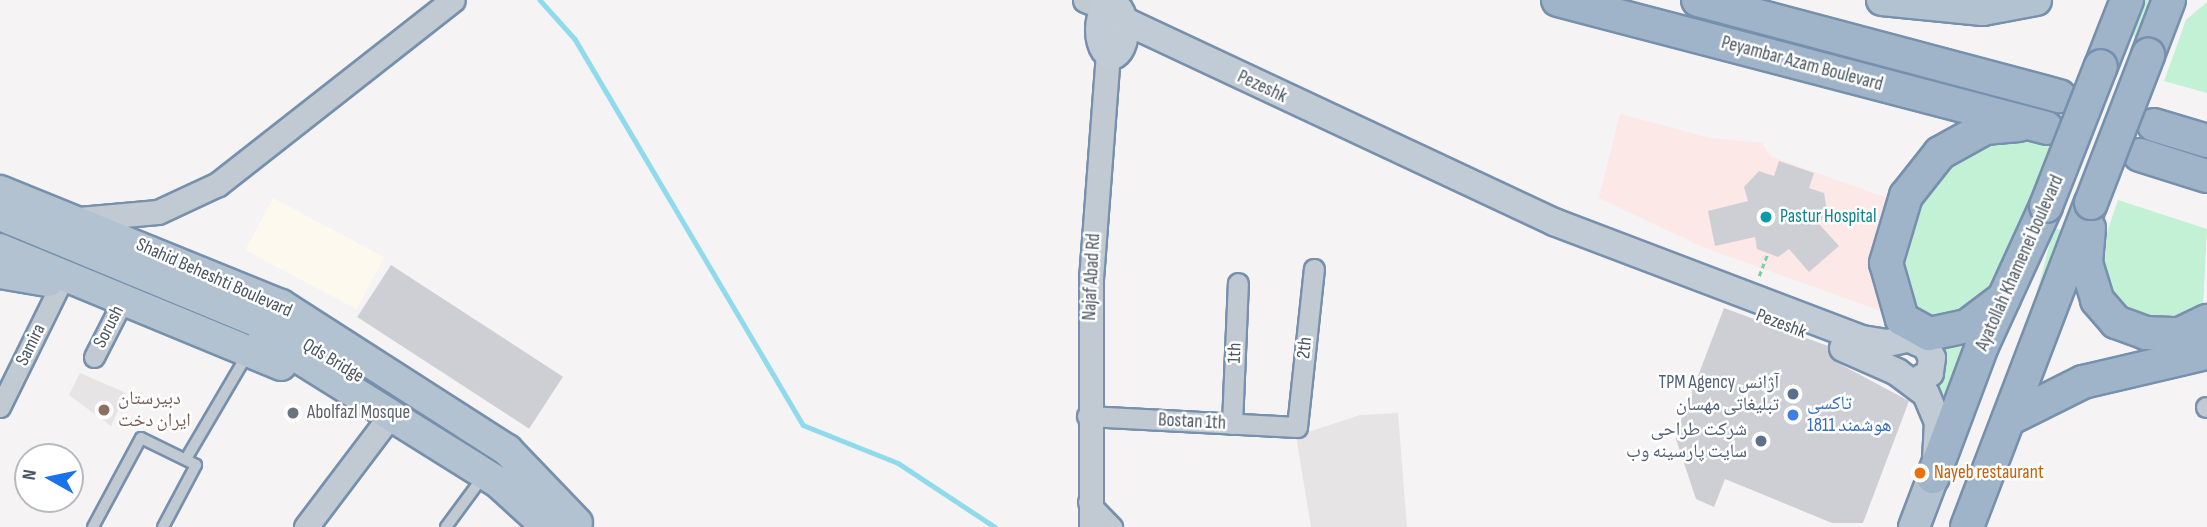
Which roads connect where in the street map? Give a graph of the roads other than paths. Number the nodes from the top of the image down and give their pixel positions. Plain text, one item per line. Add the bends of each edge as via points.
1 (453, 0) edge
2 (1558, 0) edge
3 (1698, 0) edge
4 (1882, 0) edge
5 (2036, 0) edge
6 (2117, 0) edge
7 (2127, 0) edge
8 (2169, 0) edge
9 (2186, 0) edge
10 (1108, 10) edge
11 (2150, 51) junction
12 (2101, 66) junction
13 (2059, 96) dead end
14 (2154, 125) dead end
15 (2202, 137) edge
16 (2207, 176) edge
17 (2207, 193) edge
18 (1, 197) edge
19 (2091, 203) junction
20 (1554, 222) junction
21 (0, 232) edge
22 (0, 249) edge
23 (68, 250) junction
24 (1314, 269) dead end
25 (0, 273) edge
26 (1238, 283) dead end
27 (97, 287) junction
28 (124, 298) junction
29 (2004, 298) junction
30 (2207, 321) edge
31 (1919, 337) junction
32 (251, 349) junction
33 (2207, 353) edge
34 (94, 356) dead end
35 (1915, 382) junction
36 (0, 407) edge
37 (1087, 416) junction
38 (2008, 419) junction
39 (384, 424) junction
40 (1232, 424) junction
41 (1297, 427) joint
42 (186, 459) junction
43 (1933, 477) junction
44 (495, 479) junction
45 (1088, 502) junction
46 (579, 525) edge
47 (93, 527) edge
48 (163, 527) edge
49 (306, 527) edge
50 (446, 527) edge
51 (545, 527) edge
52 (1091, 527) edge
53 (1112, 527) edge
54 (1914, 527) edge
55 (1967, 527) edge

1 - 23 street via 218,184
2 - 31 highway, Peyambar Azam Boulevard via 2041,127 2000,124 1961,139 1940,153 1906,196 1886,280 1902,318
3 - 13 highway, Peyambar Azam Boulevard
4 - 5 main road via 1983,10
6 - 12 highway
7 - 12 highway, Ayatollah Khamenei boulevard
8 - 11 highway, Ayatollah Khamenei boulevard
9 - 11 highway
10 - 20 main road, Pezeshk
10 - 37 street, Najaf Abad Rd
11 - 19 highway, Ayatollah Khamenei boulevard, bridge
12 - 29 highway, Ayatollah Khamenei boulevard, bridge
14 - 15 highway
16 - 17 highway via 2155,160
18 - 23 main road, Shahid Beheshti Boulevard
19 - 30 highway via 2086,263 2097,300 2116,322 2146,333 2180,334
19 - 38 highway, Ayatollah Khamenei boulevard
20 - 31 main road, Pezeshk via 1862,339
20 - 35 main road, Pezeshk via 1586,248 1868,357
21 - 23 main road
22 - 27 main road, Shahid Beheshti Boulevard
23 - 25 main road
23 - 27 main road
23 - 36 street, Samira
23 - 44 main road, Qds Bridge via 270,323
23 - 46 main road, Shahid Beheshti Boulevard via 281,305 507,450
24 - 41 street, 2th
26 - 40 street, 1th
27 - 28 main road, Shahid Beheshti Boulevard
28 - 32 main road, Shahid Beheshti Boulevard
28 - 34 street, Sorush
29 - 31 highway via 1968,327
29 - 43 highway, Ayatollah Khamenei boulevard
31 - 35 main road via 1932,358 1930,373
32 - 39 main road, Shahid Beheshti Boulevard
32 - 42 lane
33 - 38 highway via 2083,382
35 - 43 main road via 1938,422
37 - 40 street, Bostan 1th
37 - 45 street, Najaf Abad Rd
38 - 55 highway, Ayatollah Khamenei boulevard
39 - 44 main road, Shahid Beheshti Boulevard
39 - 49 street
40 - 41 street, Bostan 1th
42 - 47 lane via 142,438
42 - 48 lane via 196,464
43 - 54 main road, Ayatollah Khamenei boulevard
44 - 46 main road, Shahid Beheshti Boulevard
44 - 50 lane
44 - 51 main road, Shahid Beheshti Boulevard
45 - 52 street, Najaf Abad Rd
45 - 53 street

